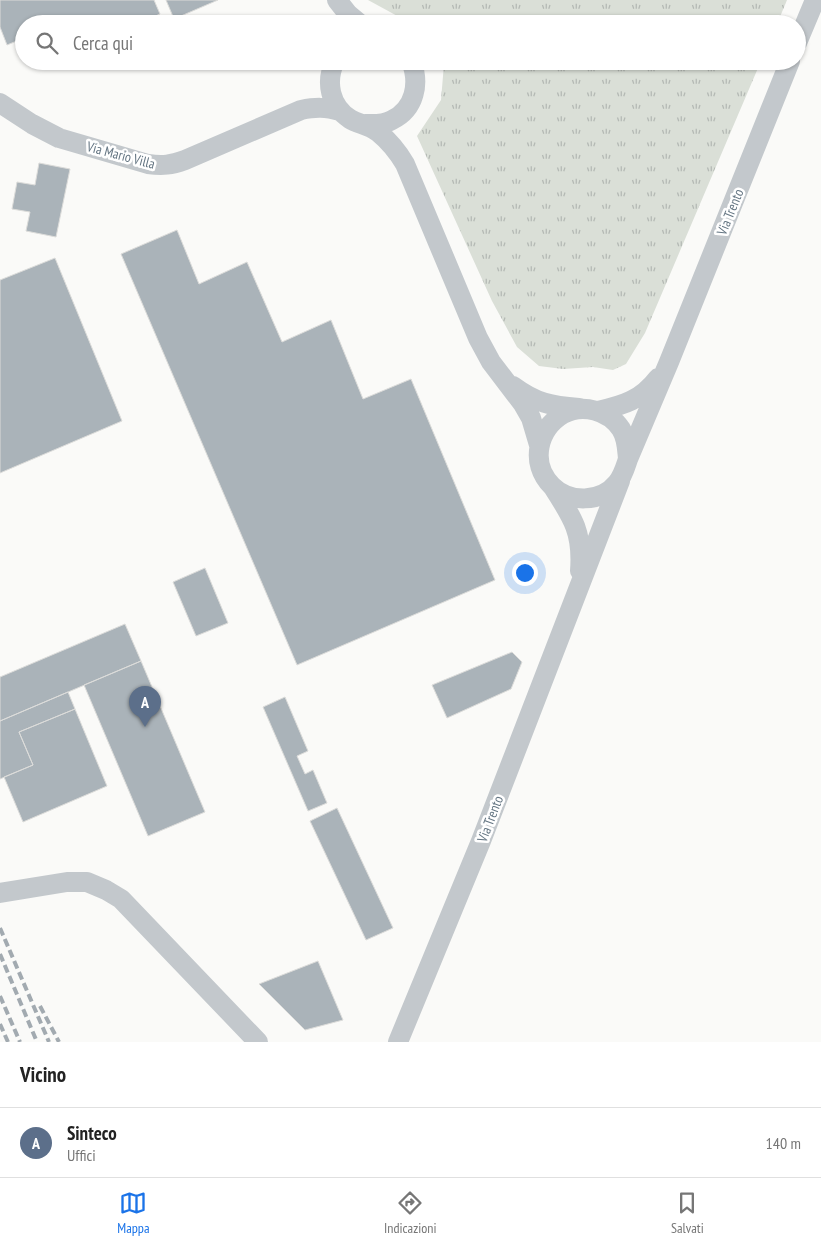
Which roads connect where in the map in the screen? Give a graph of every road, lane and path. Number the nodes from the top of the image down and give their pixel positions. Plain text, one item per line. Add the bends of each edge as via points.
1 (336, 0) edge
2 (815, 0) edge
3 (338, 15) edge
4 (349, 15) edge
5 (806, 22) edge
6 (331, 70) edge
7 (332, 70) edge
8 (415, 70) edge
9 (786, 70) edge
10 (0, 103) edge
11 (407, 107) junction
12 (301, 110) junction
13 (340, 111) junction
14 (365, 124) junction
15 (405, 164) junction
16 (669, 362) junction
17 (505, 380) junction
18 (590, 410) junction
19 (539, 445) junction
20 (626, 466) junction
21 (552, 486) junction
22 (576, 594) junction
23 (0, 893) edge
24 (258, 1042) edge
25 (398, 1042) edge

1 - 3 street
1 - 4 street
2 - 5 street
6 - 12 street, Via Mario Villa via 318,94
7 - 13 street via 329,84 332,98
8 - 11 street via 416,85
9 - 16 street, Via Trento
10 - 12 street, Via Mario Villa via 59,138 161,165 185,160
11 - 14 street via 393,120
11 - 15 street via 400,136
12 - 13 street, Via Mario Villa via 325,107
13 - 14 street via 351,120
14 - 15 street via 377,131
15 - 17 street via 478,338
16 - 18 street, Via Trento via 658,379 640,396 620,406
16 - 20 street, Via Trento
17 - 18 street via 540,402
17 - 19 street via 531,418
18 - 19 street, Via Trento via 568,412 555,419
18 - 20 street via 611,418 621,430 627,444
19 - 21 street, Via Trento via 543,474
20 - 21 street, Via Trento via 616,484 591,498 563,494
20 - 22 street, Via Trento
21 - 22 street, Via Trento via 578,534 581,548
22 - 25 street, Via Trento via 481,841
23 - 24 street via 67,882 87,882 106,890 121,899

